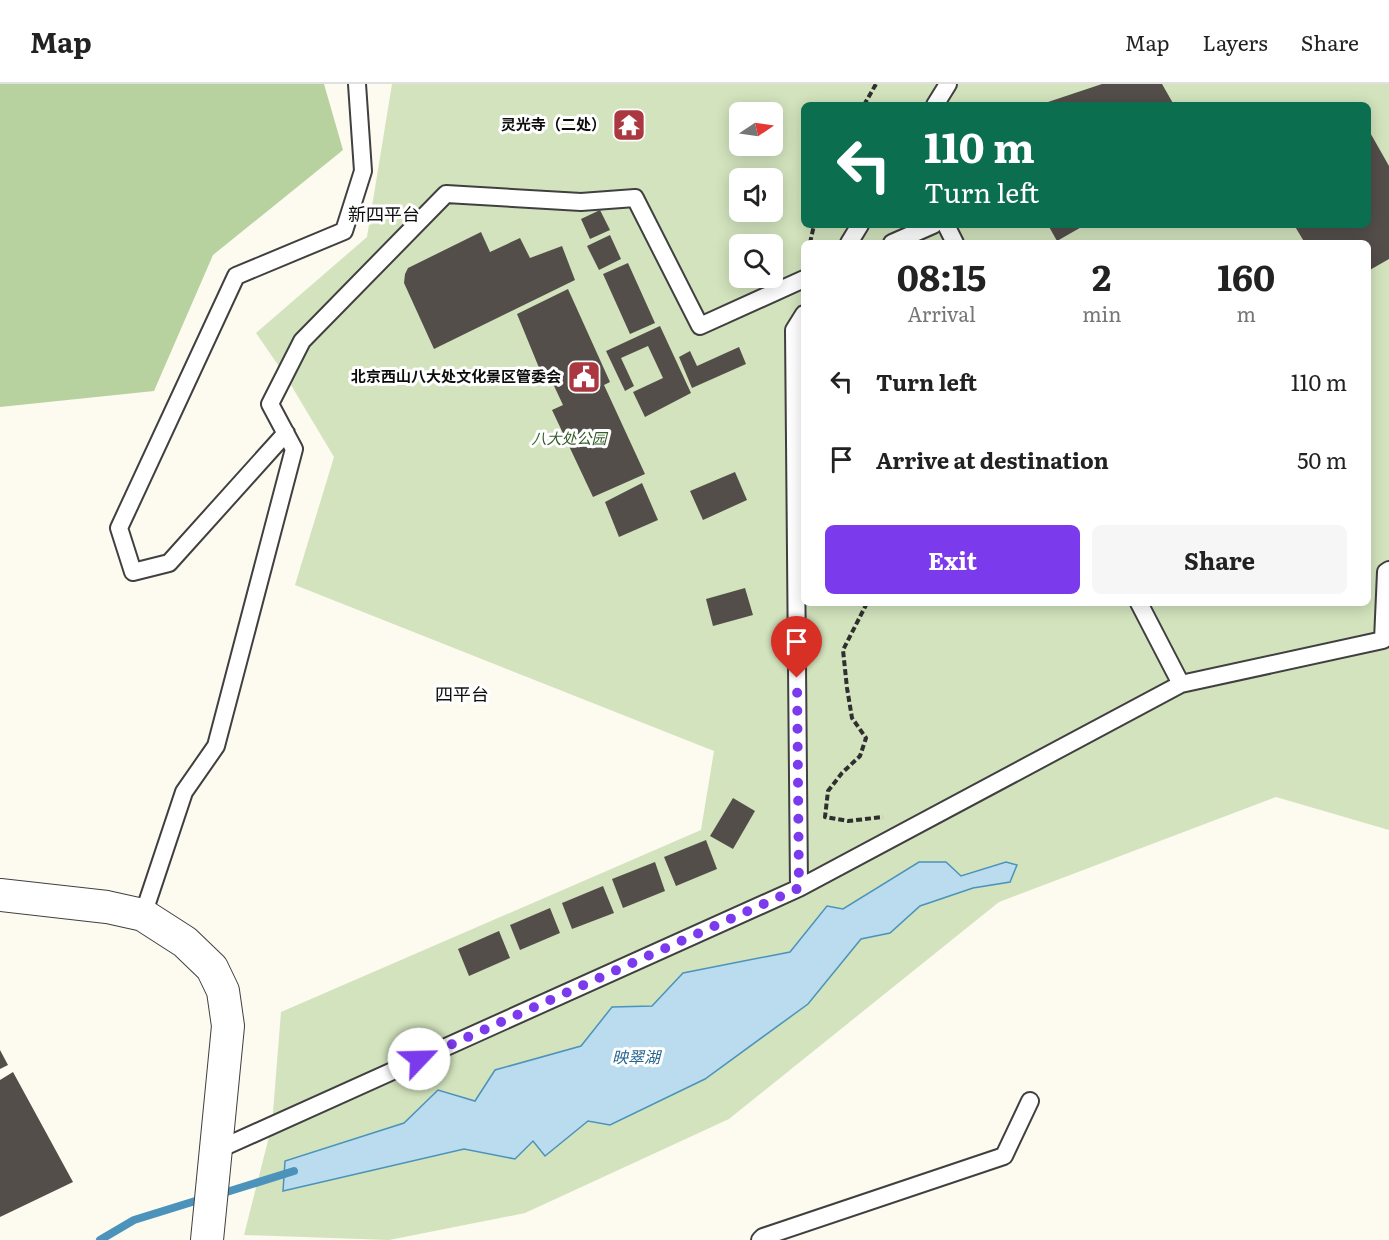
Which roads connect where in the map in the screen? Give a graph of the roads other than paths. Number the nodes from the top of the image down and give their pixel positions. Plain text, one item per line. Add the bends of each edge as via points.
1 (357, 84) edge
2 (948, 84) edge
3 (937, 102) edge
4 (926, 228) edge
5 (899, 240) edge
6 (801, 280) edge
7 (801, 320) edge
8 (286, 433) junction
9 (1389, 570) edge
10 (1141, 606) edge
11 (1387, 644) edge
12 (1181, 684) junction
13 (799, 888) junction
14 (0, 895) edge
15 (143, 915) junction
16 (1029, 1101) dead end
17 (215, 1151) junction
18 (207, 1240) edge
19 (760, 1240) edge

1 - 8 lane via 363,171 344,231 236,276 119,528 134,572 169,563
2 - 3 lane
4 - 5 lane
6 - 8 lane via 700,326 635,198 581,202 446,194 302,341 270,404
7 - 13 lane via 794,330
8 - 15 lane via 294,449 216,746 184,792
9 - 11 lane
10 - 12 lane
11 - 12 lane
12 - 13 lane
13 - 17 lane
14 - 15 street
15 - 17 street via 212,968 223,991 228,1026
16 - 19 lane via 1004,1156
17 - 18 street

